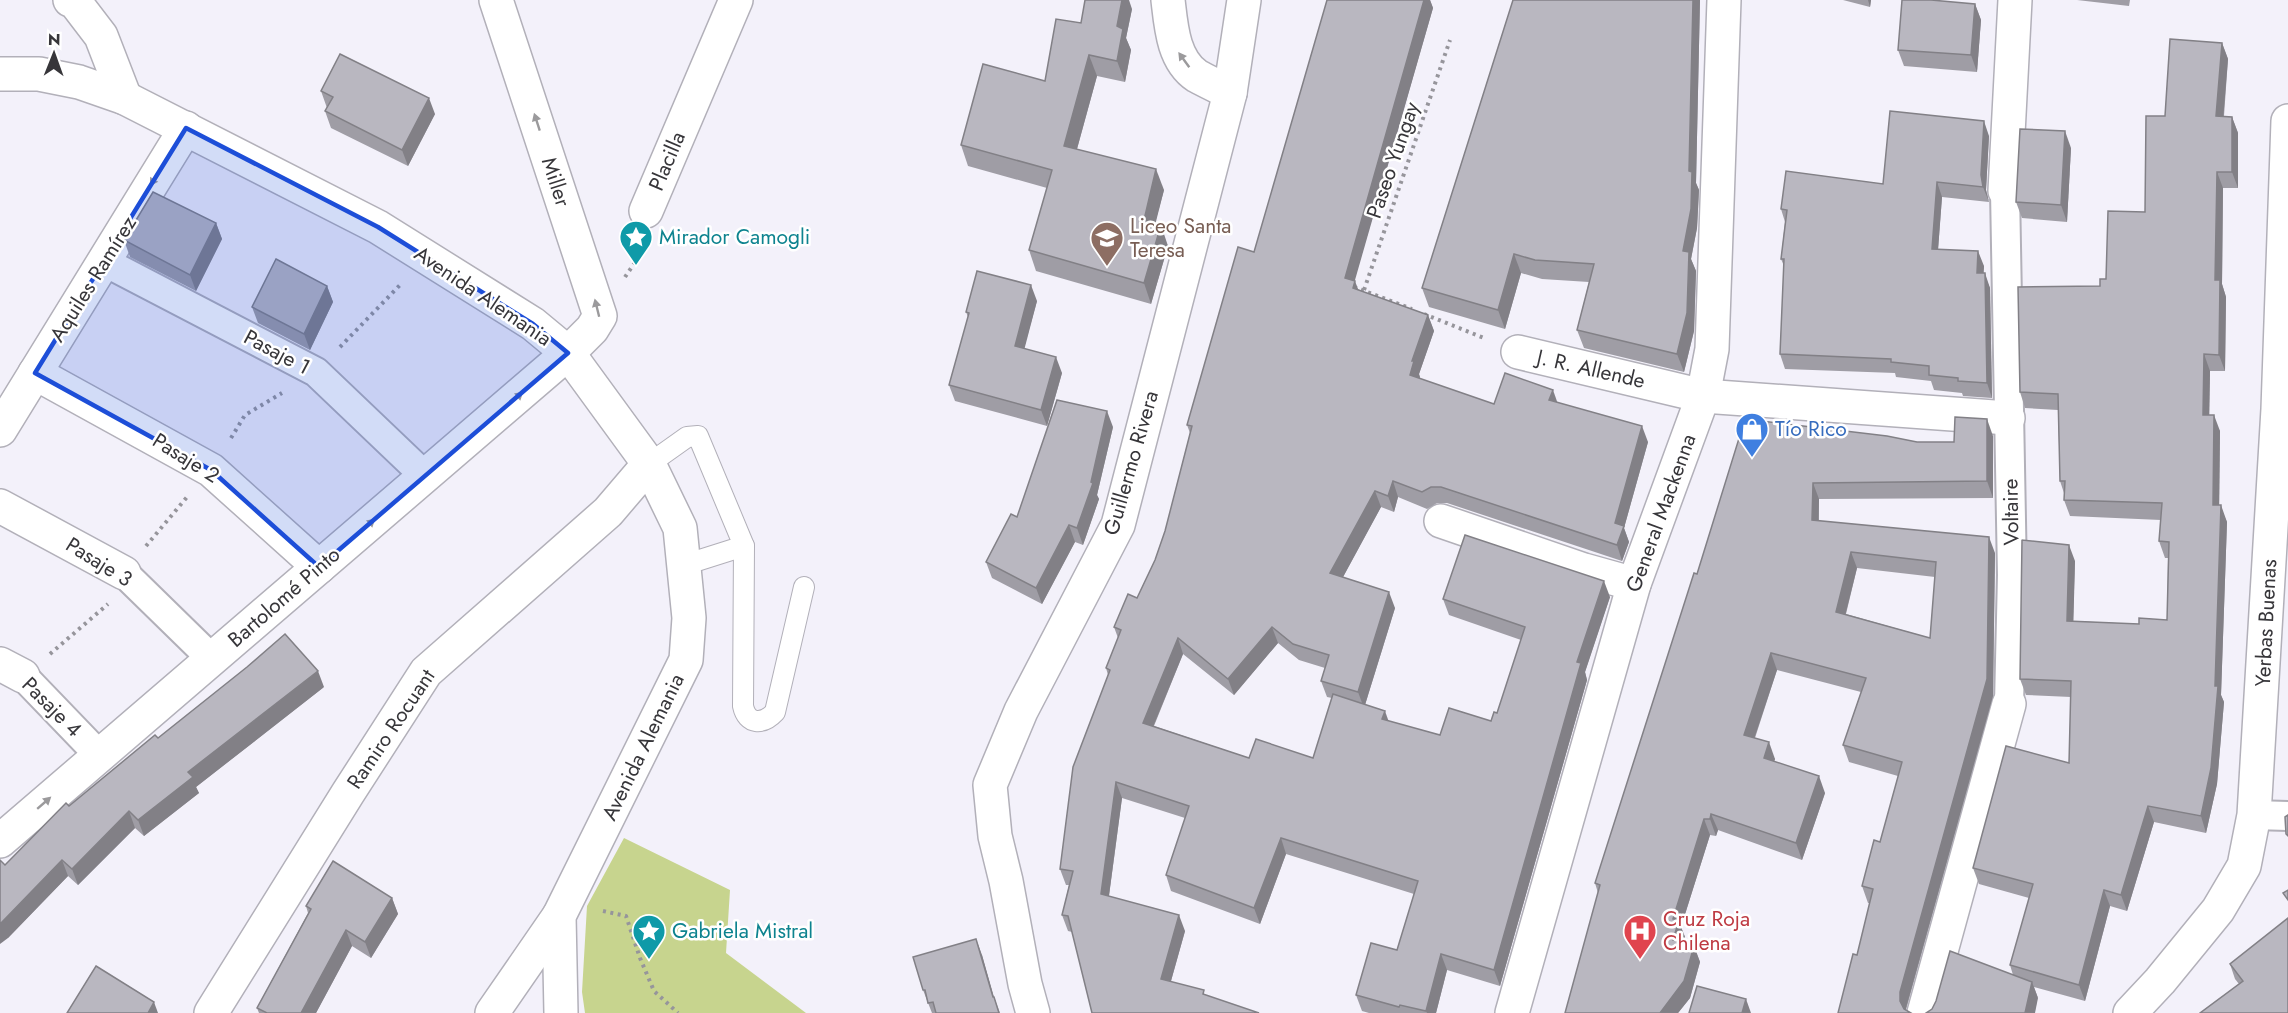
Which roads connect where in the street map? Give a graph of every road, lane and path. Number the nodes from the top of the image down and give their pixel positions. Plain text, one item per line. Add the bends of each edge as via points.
1 (70, 0) edge
2 (496, 0) edge
3 (736, 0) edge
4 (1168, 0) edge
5 (1245, 0) edge
6 (1724, 0) edge
7 (2015, 0) edge
8 (1450, 40) dead end
9 (0, 74) edge
10 (1230, 93) junction
11 (125, 98) junction
12 (2288, 121) edge
13 (186, 128) junction
14 (2005, 191) joint
15 (646, 211) joint
16 (103, 261) junction
17 (1352, 286) edge
18 (1364, 290) junction
19 (600, 316) junction
20 (1518, 352) joint
21 (568, 353) junction
22 (35, 373) junction
23 (1702, 396) junction
24 (2008, 418) junction
25 (0, 430) edge
26 (649, 464) junction
27 (425, 477) junction
28 (0, 506) edge
29 (1441, 521) dead end
30 (744, 546) junction
31 (684, 565) junction
32 (319, 567) junction
33 (124, 573) joint
34 (1634, 584) junction
35 (804, 587) dead end
36 (212, 659) junction
37 (11, 670) edge
38 (2009, 704) joint
39 (100, 756) junction
40 (2254, 815) junction
41 (2288, 816) edge
42 (0, 841) edge
43 (559, 916) junction
44 (627, 916) dead end
45 (211, 1013) edge
46 (492, 1013) edge
47 (561, 1013) edge
48 (678, 1013) edge
49 (1033, 1013) edge
50 (1512, 1013) edge
51 (1924, 1013) edge
52 (2130, 1013) edge

1 - 11 street via 101,36
19 -> 2 street, Miller
3 - 15 street, Placilla
10 -> 4 street via 1195,74 1178,55
5 - 10 street, Guillermo Rivera
6 - 23 street, General Mackenna via 1712,349
7 - 14 street, Voltaire
8 - 18 path, Paseo Yungay
9 - 11 street, Avenida Alemania via 39,74 79,81
10 - 49 street, Guillermo Rivera via 1118,525 1021,711 990,785 995,836
11 - 13 street, Avenida Alemania
12 - 40 street, Yerbas Buenas via 2278,409
13 -> 16 street, Aquiles Ramírez
13 - 21 street, Avenida Alemania via 378,227 533,324
14 - 24 street, Voltaire
15 - 19 path, Placilla via 651,238
16 - 22 street, Aquiles Ramírez
16 - 27 street, Pasaje 1 via 316,372
17 - 18 path, J. R. Allende
18 - 20 path, J. R. Allende
19 - 21 street
20 - 23 street, J. R. Allende
21 - 26 street, Avenida Alemania
27 -> 21 street, Bartolomé Pinto
22 - 25 street, Aquiles Ramírez
22 - 32 street, Pasaje 2 via 211,470
23 - 24 street, J. R. Allende
23 - 34 street, General Mackenna
24 - 38 street, Voltaire via 2012,575
26 - 30 lane via 687,437 698,436
26 - 31 street, Avenida Alemania via 680,528
26 - 45 street, Ramiro Rocuant via 608,512 426,672
32 -> 27 street, Bartolomé Pinto
28 - 33 street, Pasaje 3
29 - 34 street
30 - 31 lane
30 - 35 lane via 743,706 752,721 769,718 775,712
31 - 43 street, Avenida Alemania via 689,618 686,660
32 - 36 street, Bartolomé Pinto
33 - 36 street, Pasaje 3
34 - 50 street, General Mackenna
36 - 39 street, Bartolomé Pinto
37 - 39 street, Pasaje 4
38 - 51 street, Voltaire
42 -> 39 street, Bartolomé Pinto
40 - 41 street
40 - 52 street, Yerbas Buenas via 2244,866 2218,910
43 - 46 street
43 - 47 street, Avenida Alemania
44 - 48 path via 654,991

